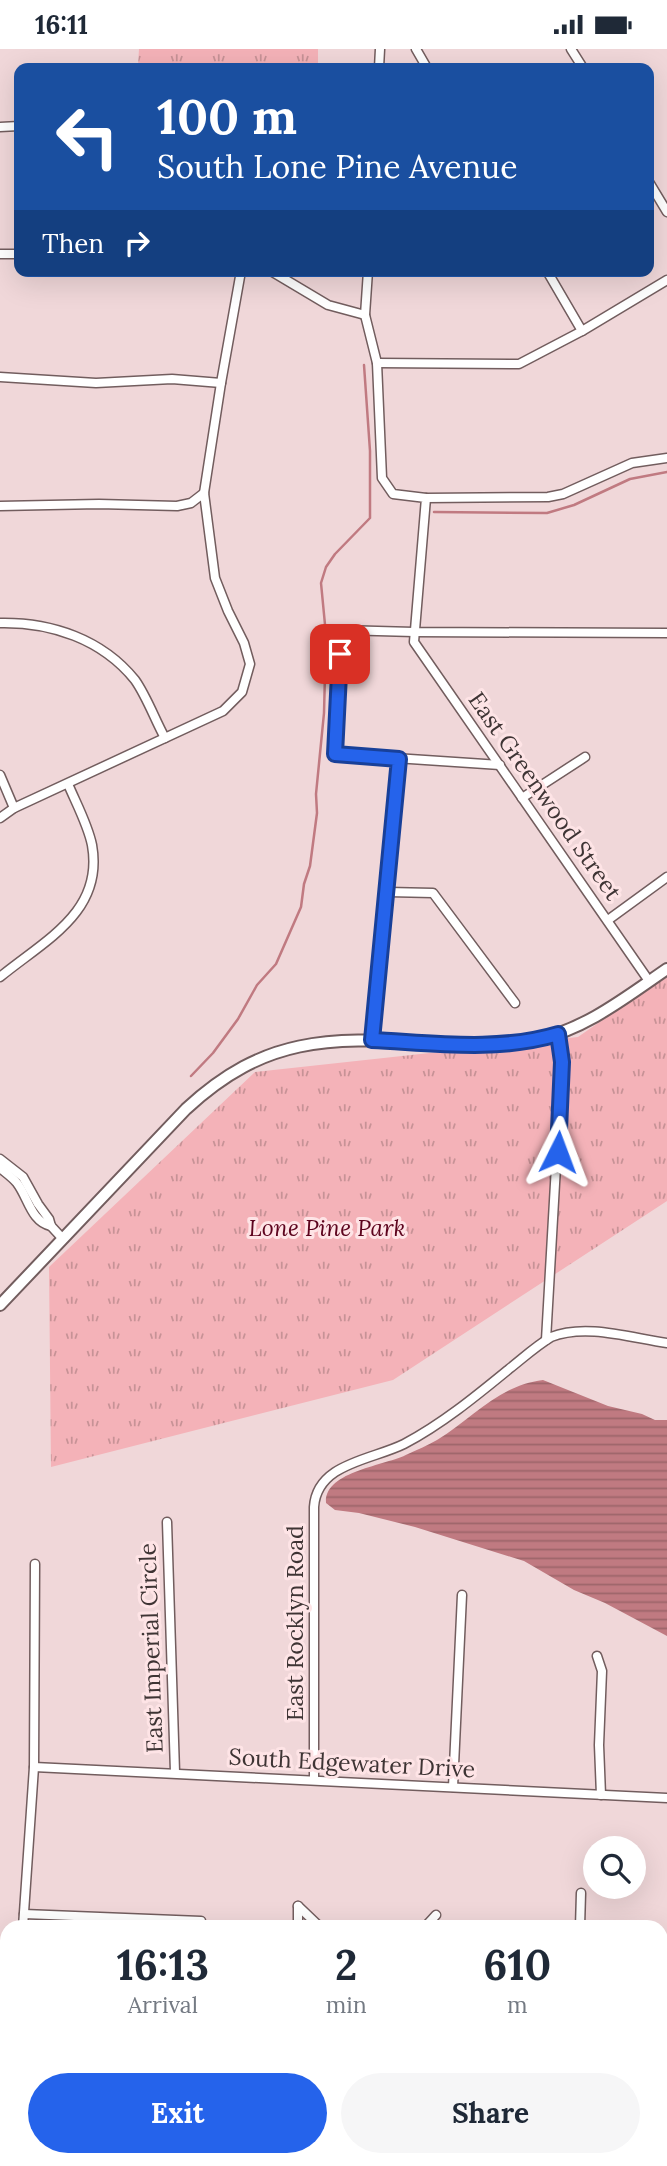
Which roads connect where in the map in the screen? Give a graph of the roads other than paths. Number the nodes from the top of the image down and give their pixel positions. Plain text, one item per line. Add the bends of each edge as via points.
1 (654, 190) edge
2 (667, 212) edge
3 (240, 277) edge
4 (281, 277) edge
5 (368, 277) edge
6 (550, 277) edge
7 (667, 280) edge
8 (365, 315) junction
9 (582, 331) junction
10 (377, 363) junction
11 (0, 377) edge
12 (220, 383) junction
13 (667, 458) edge
14 (204, 493) junction
15 (426, 498) junction
16 (0, 506) edge
17 (0, 623) edge
18 (414, 632) junction
19 (667, 633) edge
20 (165, 738) junction
21 (585, 757) dead end
22 (399, 759) junction
23 (500, 765) junction
24 (0, 775) edge
25 (68, 784) junction
26 (522, 798) junction
27 (14, 808) junction
28 (0, 818) edge
29 (667, 877) edge
30 (388, 892) junction
31 (608, 920) junction
32 (667, 969) edge
33 (0, 977) edge
34 (649, 981) junction
35 (515, 1003) dead end
36 (558, 1034) junction
37 (372, 1040) junction
38 (0, 1159) edge
39 (0, 1168) edge
40 (11, 1171) junction
41 (63, 1239) junction
42 (0, 1305) edge
43 (546, 1340) junction
44 (667, 1343) edge
45 (167, 1522) dead end
46 (35, 1564) dead end
47 (462, 1595) dead end
48 (597, 1656) dead end
49 (34, 1767) junction
50 (175, 1772) junction
51 (314, 1780) junction
52 (453, 1787) junction
53 (601, 1795) junction
54 (667, 1798) edge
55 (582, 1893) dead end
56 (24, 1914) junction
57 (436, 1915) dead end
58 (24, 1920) edge
59 (176, 1920) edge
60 (298, 1920) edge
61 (313, 1920) edge
62 (431, 1920) edge
63 (580, 1920) edge

1 - 2 street
3 - 12 street
4 - 8 street via 328,305
5 - 8 street
6 - 9 street
7 - 9 street
8 - 10 street
9 - 10 street via 519,364
10 - 15 street via 382,478 393,494
11 - 12 street
12 - 14 street
13 - 15 street via 632,463 548,497
14 - 16 street via 177,506
14 - 20 street via 215,578 250,664 242,692 223,711
15 - 18 street
17 - 20 street via 57,629 114,659 136,681
18 - 19 street
18 - 22 street via 341,629 335,754
18 - 23 street, East Greenwood Street via 414,642
20 - 25 street
21 - 26 street
22 - 23 street
22 - 30 street
23 - 26 street, East Greenwood Street
24 - 27 street
25 - 27 street
25 - 33 street via 91,842 93,883 73,918
26 - 31 street, East Greenwood Street
27 - 28 street
29 - 31 street
30 - 35 street via 433,893
30 - 37 street
31 - 34 street, East Greenwood Street
32 - 34 main road
34 - 36 main road via 602,1014
36 - 37 main road via 500,1045
36 - 43 street via 562,1062
37 - 41 main road via 302,1044 232,1072 186,1109
38 - 40 street
39 - 40 street
40 - 41 street via 23,1177 41,1216 49,1219
41 - 42 main road
43 - 44 street via 563,1333 587,1332
43 - 51 street, East Rocklyn Road via 424,1432 334,1472 321,1486 314,1507
45 - 50 street, East Imperial Circle
46 - 49 street
47 - 52 street
48 - 53 street via 602,1671
49 - 50 street, South Edgewater Drive
49 - 56 street
50 - 51 street, South Edgewater Drive
51 - 52 street, South Edgewater Drive
52 - 53 street, South Edgewater Drive
53 - 54 street, South Edgewater Drive
55 - 63 street
56 - 58 street
56 - 59 street
57 - 62 street
60 - 61 street via 299,1906

